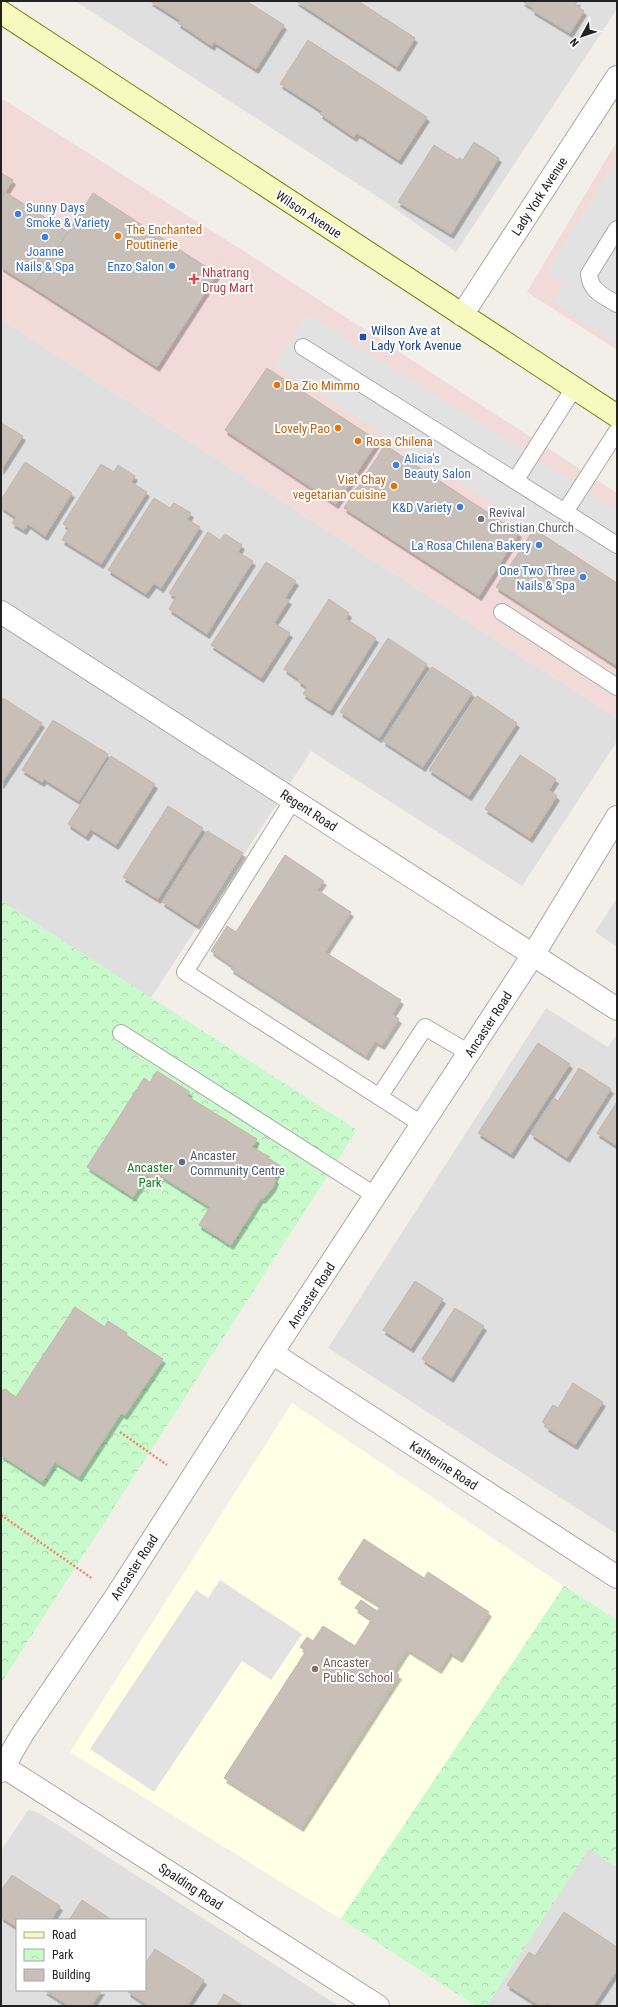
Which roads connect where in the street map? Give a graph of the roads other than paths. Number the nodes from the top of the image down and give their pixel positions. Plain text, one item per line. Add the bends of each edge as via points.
1 (1, 12) edge
2 (617, 77) edge
3 (611, 100) edge
4 (617, 229) edge
5 (617, 304) edge
6 (462, 315) junction
7 (302, 347) dead end
8 (574, 388) junction
9 (617, 416) edge
10 (617, 431) edge
11 (515, 481) junction
12 (565, 512) junction
13 (617, 545) edge
14 (1, 612) edge
15 (502, 612) dead end
16 (617, 687) edge
17 (293, 800) junction
18 (617, 818) edge
19 (533, 955) junction
20 (617, 1009) edge
21 (121, 1033) dead end
22 (469, 1053) junction
23 (379, 1097) junction
24 (423, 1125) junction
25 (376, 1196) junction
26 (272, 1353) junction
27 (617, 1577) edge
28 (2, 1769) edge
29 (378, 2006) edge

1 - 6 main road, Wilson Avenue
2 - 3 street, Lady York Avenue
3 - 6 street, Lady York Avenue
4 - 5 lane via 589,274 589,283 594,290
6 - 8 main road, Wilson Avenue
7 - 11 lane
8 - 9 main road, Wilson Avenue
8 - 11 lane
10 - 12 lane
11 - 12 lane
12 - 13 lane
14 - 17 street, Regent Road
15 - 16 lane
17 - 19 street, Regent Road
17 - 23 lane via 185,972
18 - 19 street, Ancaster Road
19 - 20 street, Regent Road
19 - 22 street, Ancaster Road
21 - 25 lane
22 - 23 lane via 425,1028
22 - 24 street, Ancaster Road
23 - 24 lane
24 - 25 street, Ancaster Road
25 - 26 street, Ancaster Road
26 - 27 street, Katherine Road
26 - 28 street, Ancaster Road
28 - 29 street, Spalding Road

